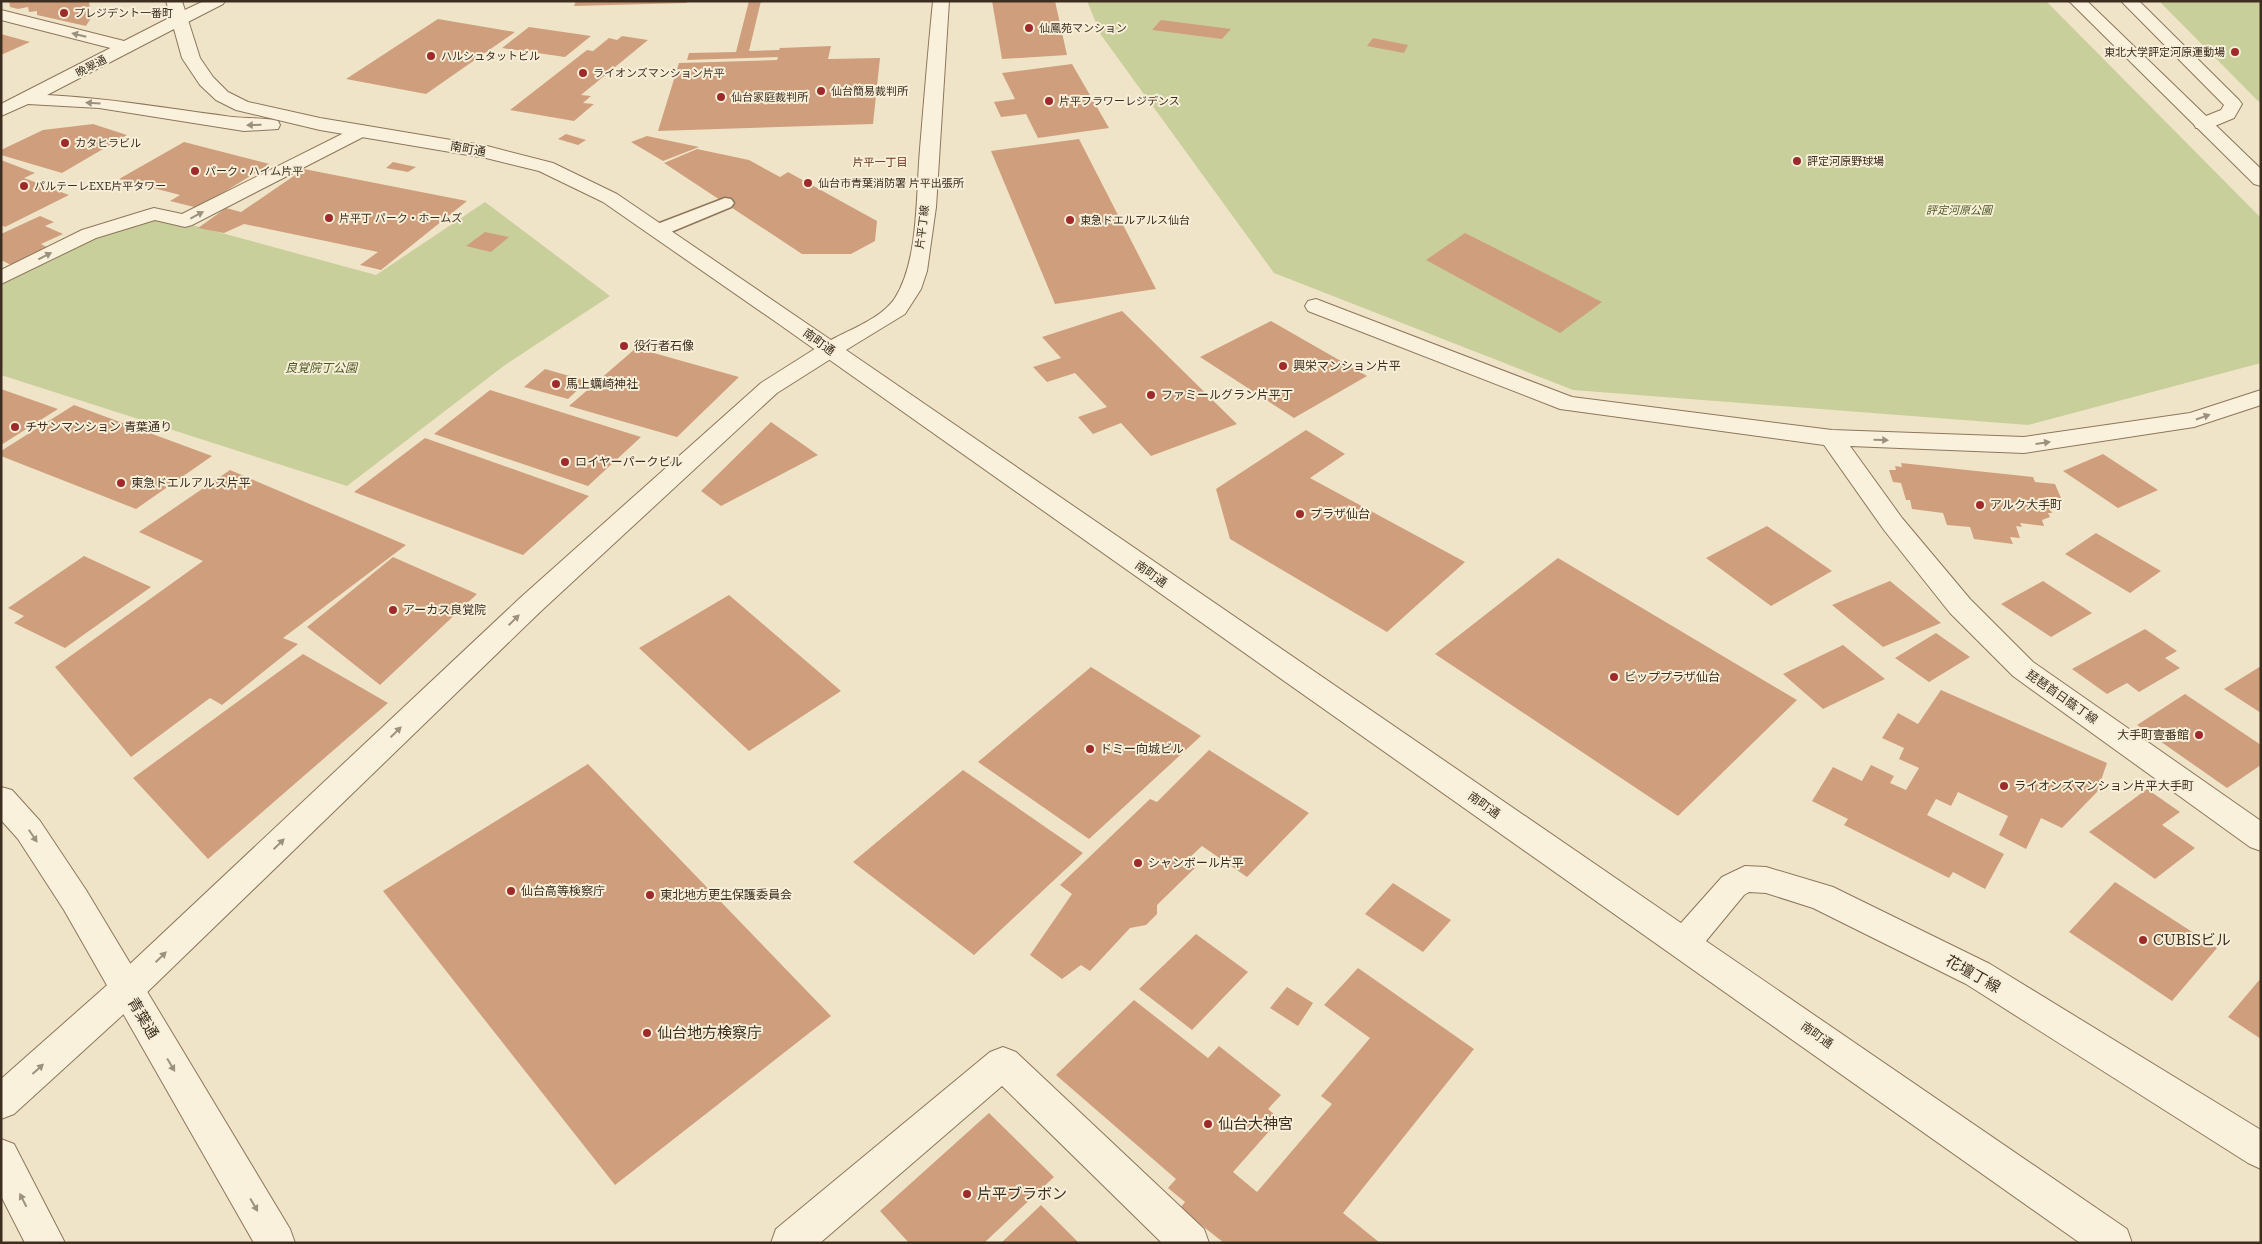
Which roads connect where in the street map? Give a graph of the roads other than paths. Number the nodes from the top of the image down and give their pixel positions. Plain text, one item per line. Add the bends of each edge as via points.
1 (217, 1) edge
2 (941, 1) edge
3 (2077, 1) edge
4 (2129, 1) edge
5 (177, 10) edge
6 (1, 15) edge
7 (126, 47) junction
8 (26, 100) junction
9 (1, 112) edge
10 (320, 124) junction
11 (2203, 124) junction
12 (360, 131) junction
13 (2261, 180) edge
14 (725, 202) dead end
15 (659, 230) junction
16 (1, 278) edge
17 (1316, 306) dead end
18 (829, 350) junction
19 (2261, 397) edge
20 (1832, 438) junction
21 (1, 800) edge
22 (2261, 838) edge
23 (1684, 943) junction
24 (126, 990) junction
25 (1, 1102) edge
26 (2261, 1151) edge
27 (1, 1157) edge
28 (46, 1243) edge
29 (276, 1243) edge
30 (790, 1243) edge
31 (1190, 1243) edge
32 (2113, 1243) edge

1 - 5 street, 晩翠通
2 - 18 street, 片平丁線 via 916,272 902,304
3 - 11 street
4 - 11 street via 2233,104 2228,114
5 - 7 street, 晩翠通
5 - 10 street, 南町通 via 192,58 206,81 222,96 242,106
7 -> 6 street
7 - 8 street, 晩翠通
8 - 9 street, 晩翠通
10 -> 8 street via 244,125 99,103
10 - 12 street, 南町通
11 - 13 street
12 - 15 street, 南町通 via 487,152 546,167 610,198
16 -> 12 street via 98,231 154,214 185,221
14 - 15 lane
15 - 18 street, 南町通
17 - 20 street via 1568,404
18 - 23 street, 南町通
24 -> 18 street, 片平丁線 via 530,605 770,388
20 -> 19 street via 2024,445 2194,420
20 - 22 street, 琵琶首日蔭丁線 via 1893,524 1960,606 2022,669
21 -> 24 street, 青葉通 via 29,830 75,900
23 - 26 street, 花壇丁線 via 1732,886 1744,879 1766,880 1822,897 1978,974
23 - 32 street, 南町通
25 -> 24 street, 片平丁線
24 -> 29 street, 青葉通
28 -> 27 street
30 - 31 street via 1003,1063

